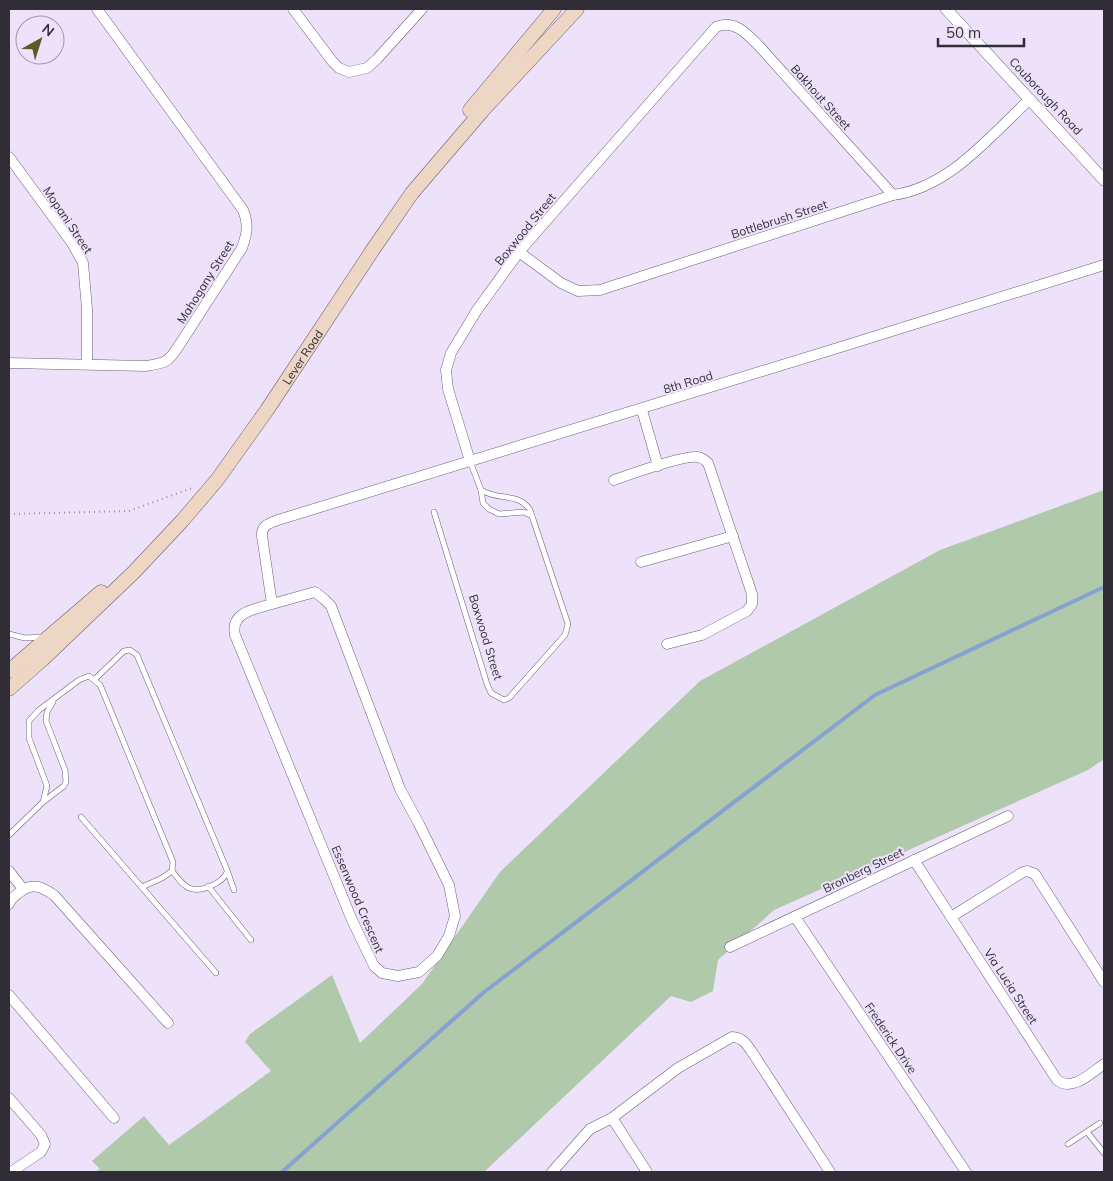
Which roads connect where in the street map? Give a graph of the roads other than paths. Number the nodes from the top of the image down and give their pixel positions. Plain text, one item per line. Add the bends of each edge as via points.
1 (97, 9) edge
2 (293, 9) edge
3 (422, 9) edge
4 (554, 9) edge
5 (578, 9) edge
6 (946, 9) edge
7 (725, 24) joint
8 (1030, 99) junction
9 (9, 157) edge
10 (1104, 180) edge
11 (892, 195) junction
12 (519, 252) junction
13 (1104, 265) edge
14 (9, 364) edge
15 (87, 364) junction
16 (642, 410) junction
17 (470, 461) junction
18 (658, 466) junction
19 (614, 480) dead end
20 (481, 490) junction
21 (434, 512) dead end
22 (533, 517) junction
23 (733, 536) junction
24 (641, 562) dead end
25 (272, 604) junction
26 (9, 634) edge
27 (48, 636) junction
28 (667, 644) dead end
29 (9, 671) edge
30 (95, 679) junction
31 (9, 689) edge
32 (55, 700) junction
33 (43, 802) junction
34 (1008, 816) dead end
35 (81, 817) dead end
36 (9, 835) edge
37 (914, 860) junction
38 (228, 870) junction
39 (9, 871) edge
40 (172, 871) junction
41 (208, 886) junction
42 (142, 887) junction
43 (23, 889) junction
44 (234, 890) dead end
45 (10, 899) edge
46 (795, 917) junction
47 (951, 917) junction
48 (251, 940) dead end
49 (730, 947) dead end
50 (216, 973) dead end
51 (1104, 982) edge
52 (9, 995) edge
53 (168, 1023) dead end
54 (1104, 1064) edge
55 (9, 1098) edge
56 (114, 1118) dead end
57 (612, 1118) junction
58 (1100, 1123) dead end
59 (1086, 1132) junction
60 (1068, 1144) dead end
61 (1104, 1153) edge
62 (11, 1172) edge
63 (552, 1172) edge
64 (647, 1172) edge
65 (830, 1172) edge
66 (966, 1172) edge

1 - 15 street, Mahogany Street via 243,210 247,236 171,358 161,364 146,366
2 - 3 street via 332,61 349,72 367,68 377,60
4 - 27 main road, Lever Road via 397,204 209,482 129,568
5 - 31 main road, Lever Road via 483,110 412,193 268,410 217,480 134,572
6 - 8 street, Couborough Road
7 - 11 street, Bakhout Street via 738,27 759,46
7 - 12 street, Boxwood Street via 711,31
8 - 10 street, Couborough Road
8 - 11 street, Bottlebrush Street via 947,174 917,189
9 - 15 street, Mopani Street via 83,262
11 - 12 street, Bottlebrush Street via 590,292 578,291 561,283
12 - 17 street, Boxwood Street via 477,310 447,363 448,389
13 - 16 street, 8th Road
14 - 15 street, Mahogany Street
16 - 17 street, 8th Road
16 - 18 street
17 - 20 lane, Boxwood Street
17 - 25 street, 8th Road via 268,524 262,532
18 - 19 street
18 - 23 street via 697,457 708,463
20 - 22 lane, Boxwood Street via 488,495 523,501
20 - 22 lane, Boxwood Street via 483,503 495,512 524,512
21 - 22 lane, Boxwood Street via 487,684 491,693 504,700 515,692 568,630
23 - 24 street
23 - 28 street via 752,594 751,608 702,635
25 - 25 street, Essenwood Crescent via 238,618 234,624 235,635 370,960 387,975 419,972 445,945 453,925 455,916 449,885 400,789 331,606 314,592
26 - 27 lane via 25,638
27 - 29 main road, Lever Road
30 - 32 lane via 89,676 79,680
30 - 38 lane via 124,651 137,654
30 - 40 lane via 116,720 171,856
32 - 33 lane via 29,721 33,752 47,786
32 - 33 lane via 47,712 46,722 65,770 66,782
33 - 36 lane
34 - 37 street, Bronberg Street
35 - 42 lane
37 - 46 street, Bronberg Street
37 - 47 street, Via Lucia Street
38 - 41 lane via 224,878
38 - 44 lane
39 - 43 street
40 - 41 lane via 191,889
40 - 42 lane
41 - 48 lane
42 - 50 lane
43 - 45 street
43 - 53 street via 41,887 54,896
46 - 49 street, Bronberg Street
46 - 66 street, Frederick Drive
47 - 51 street via 1024,872 1031,872
47 - 54 street, Via Lucia Street via 1057,1080 1071,1084
52 - 56 street
55 - 62 street via 45,1144 41,1152
57 - 63 street via 586,1133
57 - 64 street
57 - 65 street via 678,1068 728,1038 737,1037 754,1055
58 - 59 lane
59 - 60 lane
59 - 61 lane

